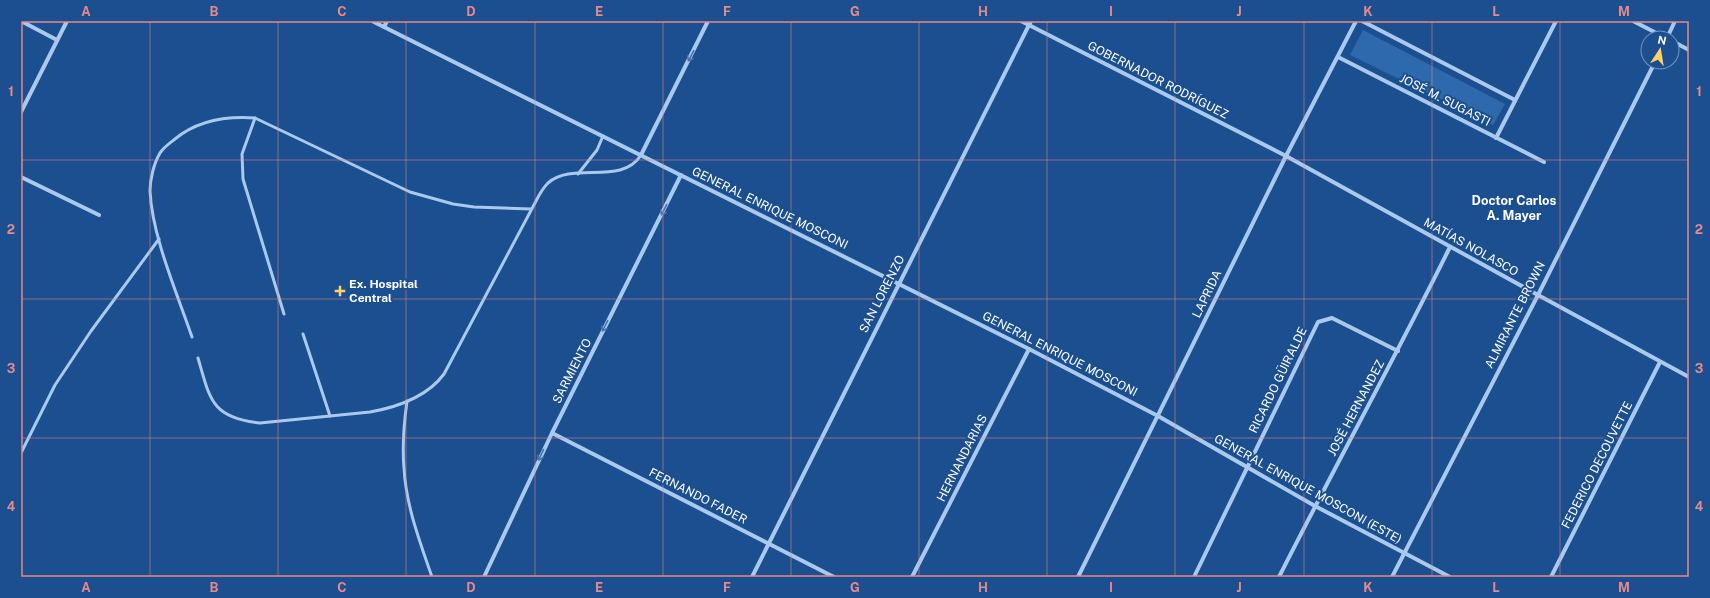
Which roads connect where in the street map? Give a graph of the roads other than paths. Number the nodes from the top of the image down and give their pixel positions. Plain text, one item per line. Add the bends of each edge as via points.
1 (67, 21) edge
2 (372, 21) edge
3 (386, 21) edge
4 (708, 21) edge
5 (1021, 21) edge
6 (1356, 21) edge
7 (1362, 21) edge
8 (1556, 21) edge
9 (1633, 21) edge
10 (1675, 21) edge
11 (21, 22) edge
12 (1030, 23) edge
13 (384, 27) junction
14 (1650, 30) edge
15 (1670, 30) edge
16 (57, 40) junction
17 (1680, 45) edge
18 (1689, 50) edge
19 (1338, 57) junction
20 (1651, 70) edge
21 (1515, 100) junction
22 (21, 112) edge
23 (255, 118) junction
24 (603, 136) junction
25 (1496, 138) junction
26 (641, 156) junction
27 (1286, 156) junction
28 (1544, 162) dead end
29 (578, 174) junction
30 (681, 175) junction
31 (21, 176) edge
32 (531, 209) junction
33 (99, 215) dead end
34 (159, 239) junction
35 (1450, 248) junction
36 (898, 282) junction
37 (1538, 296) junction
38 (284, 314) dead end
39 (303, 334) dead end
40 (192, 336) dead end
41 (1029, 349) junction
42 (1398, 351) junction
43 (198, 358) dead end
44 (1660, 362) junction
45 (1689, 377) edge
46 (407, 401) junction
47 (330, 416) junction
48 (1158, 416) junction
49 (552, 434) junction
50 (21, 453) edge
51 (1247, 467) junction
52 (1315, 506) junction
53 (769, 543) junction
54 (1404, 554) junction
55 (432, 577) edge
56 (484, 577) edge
57 (752, 577) edge
58 (834, 577) edge
59 (912, 577) edge
60 (1078, 577) edge
61 (1194, 577) edge
62 (1279, 577) edge
63 (1392, 577) edge
64 (1450, 577) edge
65 (1551, 577) edge

1 - 16 street
2 - 13 street, GENERAL ENRIQUE MOSCONI
3 - 13 street
4 -> 26 street
5 - 12 street, GOBERNADOR RODRÍGUEZ
6 - 19 street, LAPRIDA
7 - 21 street
8 - 21 street
9 - 14 street
10 - 15 street
11 - 16 street
12 - 27 street, GOBERNADOR RODRÍGUEZ
12 - 36 street, SAN LORENZO
13 - 24 street, GENERAL ENRIQUE MOSCONI
16 - 22 street
17 - 18 street
19 - 25 street, JOSÉ M. SUGASTI
19 - 27 street, LAPRIDA
20 - 37 street, ALMIRANTE BROWN
21 - 25 street
23 - 32 lane via 410,192 460,205
23 - 34 lane via 212,120 193,126 166,145 153,170 150,190
23 - 38 lane via 242,154 243,179
24 - 26 street, GENERAL ENRIQUE MOSCONI
24 - 29 lane via 597,150
25 - 28 street, JOSÉ M. SUGASTI
26 - 29 lane via 629,167
26 - 30 street, GENERAL ENRIQUE MOSCONI
27 - 35 street, MATÍAS NOLASCO
27 - 48 street, LAPRIDA
29 - 32 lane via 557,177 548,183
30 - 36 street, GENERAL ENRIQUE MOSCONI
30 -> 49 street, SARMIENTO
31 - 33 street
32 - 46 lane via 444,374 436,385
34 - 40 lane
34 - 50 lane via 91,331 55,385
35 - 37 street, MATÍAS NOLASCO
35 - 42 street, JOSÉ HERNANDEZ
36 - 41 street, GENERAL ENRIQUE MOSCONI
36 - 53 street, SAN LORENZO
37 - 44 street, MATÍAS NOLASCO
37 - 54 street, ALMIRANTE BROWN
39 - 47 lane
41 - 48 street, GENERAL ENRIQUE MOSCONI
41 - 59 street, HERNANDARIAS
42 - 51 street, RICARDO GÜIRALDE via 1332,318 1318,322
42 - 52 street, JOSÉ HERNANDEZ
43 - 47 lane via 212,400 224,414 241,421 260,423
44 - 45 street, MATÍAS NOLASCO
44 - 65 street, FEDERICO DECOUVETTE
46 - 47 lane via 377,411
46 - 55 lane via 404,468 406,488 412,518
48 - 51 street, GENERAL ENRIQUE MOSCONI (ESTE)
48 - 60 street, LAPRIDA
49 - 53 street, FERNANDO FADER
49 -> 56 street, SARMIENTO
51 - 52 street, GENERAL ENRIQUE MOSCONI (ESTE)
51 - 61 street, RICARDO GÜIRALDE
52 - 54 street, GENERAL ENRIQUE MOSCONI (ESTE)
52 - 62 street, JOSÉ HERNANDEZ
53 - 57 street, SAN LORENZO
53 - 58 street, FERNANDO FADER
54 - 63 street, ALMIRANTE BROWN
54 - 64 street, GENERAL ENRIQUE MOSCONI (ESTE)

